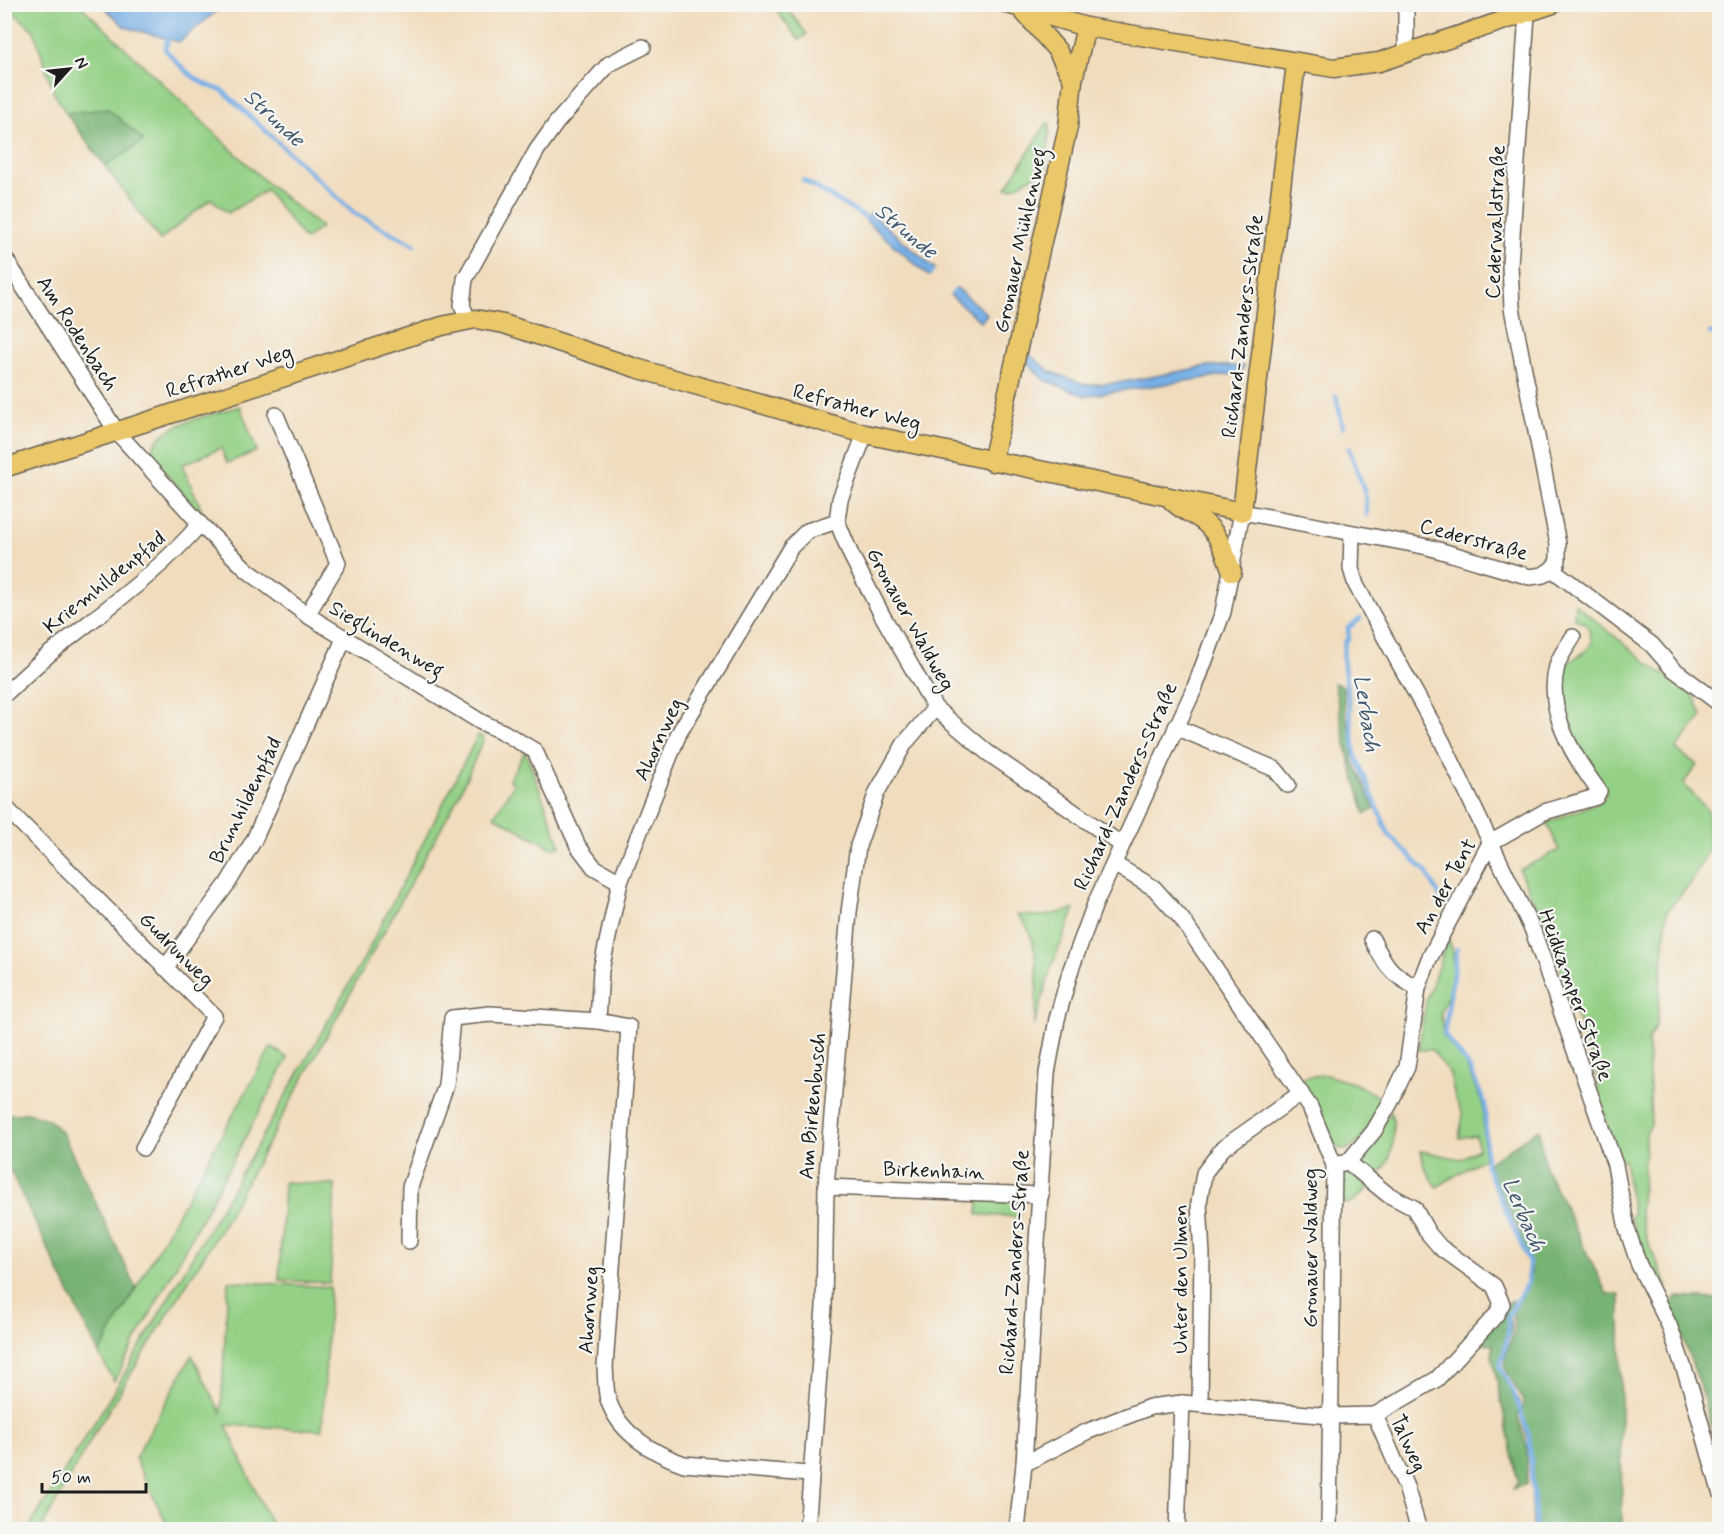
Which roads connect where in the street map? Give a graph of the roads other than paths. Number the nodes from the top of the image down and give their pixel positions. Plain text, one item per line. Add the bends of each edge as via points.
1 (1406, 4) edge
2 (1553, 4) edge
3 (1015, 7) edge
4 (1527, 14) junction
5 (1086, 27) junction
6 (643, 47) dead end
7 (1406, 53) junction
8 (1296, 63) junction
9 (1072, 80) junction
10 (4, 257) edge
11 (468, 320) junction
12 (276, 415) dead end
13 (117, 432) junction
14 (865, 434) junction
15 (992, 462) junction
16 (4, 468) edge
17 (1170, 497) junction
18 (1242, 512) junction
19 (837, 521) junction
20 (200, 524) junction
21 (1352, 533) junction
22 (1552, 569) junction
23 (1232, 572) junction
24 (307, 615) junction
25 (1573, 637) dead end
26 (344, 639) junction
27 (4, 695) edge
28 (1719, 704) edge
29 (935, 708) junction
30 (1176, 727) junction
31 (1288, 785) dead end
32 (4, 806) edge
33 (1490, 843) junction
34 (1122, 845) junction
35 (1114, 864) junction
36 (620, 882) junction
37 (1372, 939) dead end
38 (165, 968) junction
39 (1418, 988) junction
40 (598, 1021) junction
41 (1300, 1093) junction
42 (143, 1148) dead end
43 (1341, 1164) junction
44 (826, 1187) junction
45 (1041, 1195) junction
46 (409, 1241) dead end
47 (1182, 1403) junction
48 (1200, 1404) junction
49 (1375, 1415) junction
50 (1331, 1416) junction
51 (1024, 1464) junction
52 (809, 1474) junction
53 (1719, 1491) edge
54 (807, 1530) edge
55 (1017, 1530) edge
56 (1177, 1530) edge
57 (1329, 1530) edge
58 (1419, 1530) edge

1 - 7 street
2 - 4 main road
3 - 5 main road
3 - 9 main road via 1057,50
4 - 7 main road
4 - 22 street, Cederwaldstraße via 1510,265 1515,326 1558,544 1558,561
5 - 8 main road
5 - 9 main road, Gronauer Mühlenweg
6 - 11 street via 609,64 537,150 465,279 462,305
7 - 8 main road via 1343,68
8 - 18 main road, Richard-Zanders-Straße
9 - 15 main road, Gronauer Mühlenweg via 1068,127
10 - 13 street, Am Rodenbach
11 - 13 main road, Refrather Weg
11 - 14 main road, Refrather Weg via 526,330 636,368
12 - 24 street via 338,563
13 - 16 main road, Refrather Weg
13 - 20 street, Sieglindenweg
14 - 15 main road, Refrather Weg
14 - 19 street via 840,499
15 - 17 main road, Refrather Weg
17 - 18 main road, Refrather Weg
17 - 23 main road via 1181,510 1199,518 1215,533
18 - 21 street, Cederstraße
18 - 23 street, Richard-Zanders-Straße
19 - 29 street, Gronauer Waldweg via 877,605
19 - 36 street, Ahornweg via 807,531 791,547 685,723
20 - 24 street, Sieglindenweg via 247,570
20 - 27 street, Kriemhildenpfad via 145,579 52,651
21 - 22 street, Cederstraße via 1428,547 1530,577
21 - 33 street, Heidkamper Straße via 1351,569 1356,585 1442,741
22 - 28 street, Cederstraße via 1652,645 1672,668
23 - 30 street, Richard-Zanders-Straße via 1215,634
24 - 26 street, Sieglindenweg
25 - 33 street, An der Tent via 1557,665 1555,692 1560,723 1574,755 1599,791 1596,797 1544,812
26 - 36 street, Sieglindenweg via 535,752 578,846 594,867
26 - 38 street, Brunhildenpfad via 254,840 228,883
29 - 34 street, Gronauer Waldweg via 988,753
29 - 44 street, Am Birkenbusch via 905,742 883,782 858,846
30 - 31 street via 1275,770
30 - 34 street, Richard-Zanders-Straße
32 - 38 street, Gudrunweg
33 - 39 street, An der Tent
33 - 53 street, Heidkamper Straße via 1533,931 1615,1165 1627,1229 1639,1265 1669,1325 1691,1389
34 - 35 street, Richard-Zanders-Straße
35 - 41 street, Gronauer Waldweg via 1154,888 1181,918
35 - 45 street, Richard-Zanders-Straße via 1071,969 1057,1019 1047,1073
36 - 40 street, Ahornweg via 601,970
37 - 39 street via 1396,978
38 - 42 street, Gudrunweg via 214,1016
39 - 43 street, An der Tent via 1407,1067 1374,1131
40 - 46 street, Ahornweg via 490,1014 452,1018 446,1085 410,1187
40 - 52 street, Ahornweg via 629,1027 604,1366 608,1400 633,1437 669,1459 684,1464
41 - 43 street, Gronauer Waldweg
41 - 48 street, Unter den Ulmen via 1223,1148 1204,1173 1199,1203
43 - 49 street via 1414,1208 1428,1233 1494,1286 1502,1304 1437,1379
43 - 50 street, Gronauer Waldweg
44 - 45 street, Birkenhain
44 - 52 street, Am Birkenbusch via 824,1307
45 - 51 street, Richard-Zanders-Straße
47 - 48 street, Talweg
47 - 51 street, Talweg via 1150,1407 1116,1419
47 - 56 street
48 - 50 street, Talweg
49 - 50 street, Talweg
49 - 58 street, Talweg via 1406,1487
50 - 57 street, Gronauer Waldweg
51 - 55 street, Richard-Zanders-Straße
52 - 54 street, Am Birkenbusch

